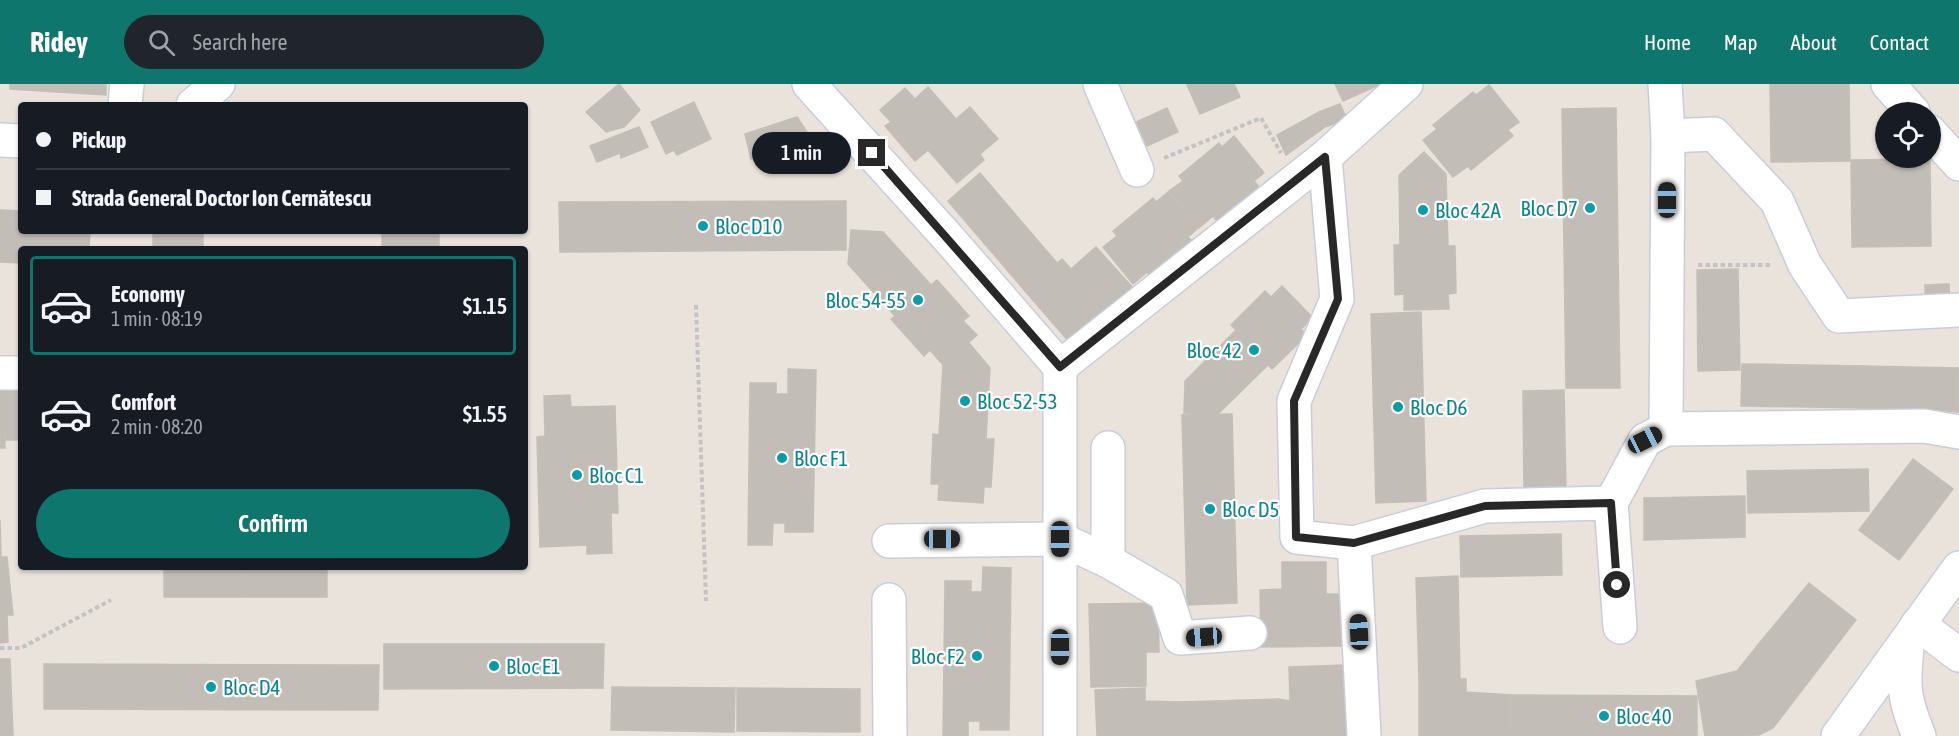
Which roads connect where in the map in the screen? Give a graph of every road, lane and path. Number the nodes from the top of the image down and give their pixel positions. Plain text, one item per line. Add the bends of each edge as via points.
1 (127, 84) edge
2 (218, 84) edge
3 (809, 84) edge
4 (1100, 84) edge
5 (1406, 84) edge
6 (1665, 84) edge
7 (1888, 84) edge
8 (125, 102) edge
9 (197, 102) edge
10 (1904, 102) edge
11 (1668, 136) junction
12 (0, 140) edge
13 (18, 141) edge
14 (1941, 144) edge
15 (1325, 157) junction
16 (1959, 164) edge
17 (1137, 170) joint
18 (1296, 180) junction
19 (1667, 265) junction
20 (1805, 265) junction
21 (696, 305) dead end
22 (1959, 310) edge
23 (1060, 367) junction
24 (0, 373) edge
25 (18, 373) edge
26 (1666, 429) junction
27 (1959, 432) edge
28 (1108, 448) dead end
29 (1611, 503) junction
30 (1060, 539) junction
31 (889, 541) dead end
32 (1354, 543) junction
33 (1108, 561) junction
34 (1959, 568) edge
35 (111, 600) dead end
36 (889, 600) dead end
37 (706, 601) dead end
38 (1620, 627) dead end
39 (1913, 632) junction
40 (1250, 633) dead end
41 (0, 648) edge
42 (1959, 655) edge
43 (890, 736) edge
44 (1060, 736) edge
45 (1364, 736) edge
46 (1838, 736) edge
47 (1919, 736) edge

1 - 8 street
2 - 9 street
3 - 23 street
4 - 17 street
5 - 15 street
6 - 11 street
7 - 10 street
11 - 19 street
11 - 20 street via 1714,134 1778,201
12 - 13 street
14 - 16 street
15 - 18 street
15 - 32 street via 1338,299 1294,401 1296,537
17 - 18 path via 1261,118
18 - 23 street
19 - 20 path
19 - 26 street
20 - 22 street via 1839,316
21 - 37 path
23 - 30 street
24 - 25 street
26 - 27 street via 1924,426
26 - 29 street via 1645,440
28 - 33 street
29 - 32 street via 1485,506
29 - 38 street
30 - 31 street
30 - 33 street
30 - 44 street
32 - 45 street
33 - 40 street via 1166,596 1180,638
34 - 39 street
35 - 41 path via 21,648
36 - 43 street
39 - 42 street
39 - 46 street
39 - 47 street via 1903,681 1906,705

